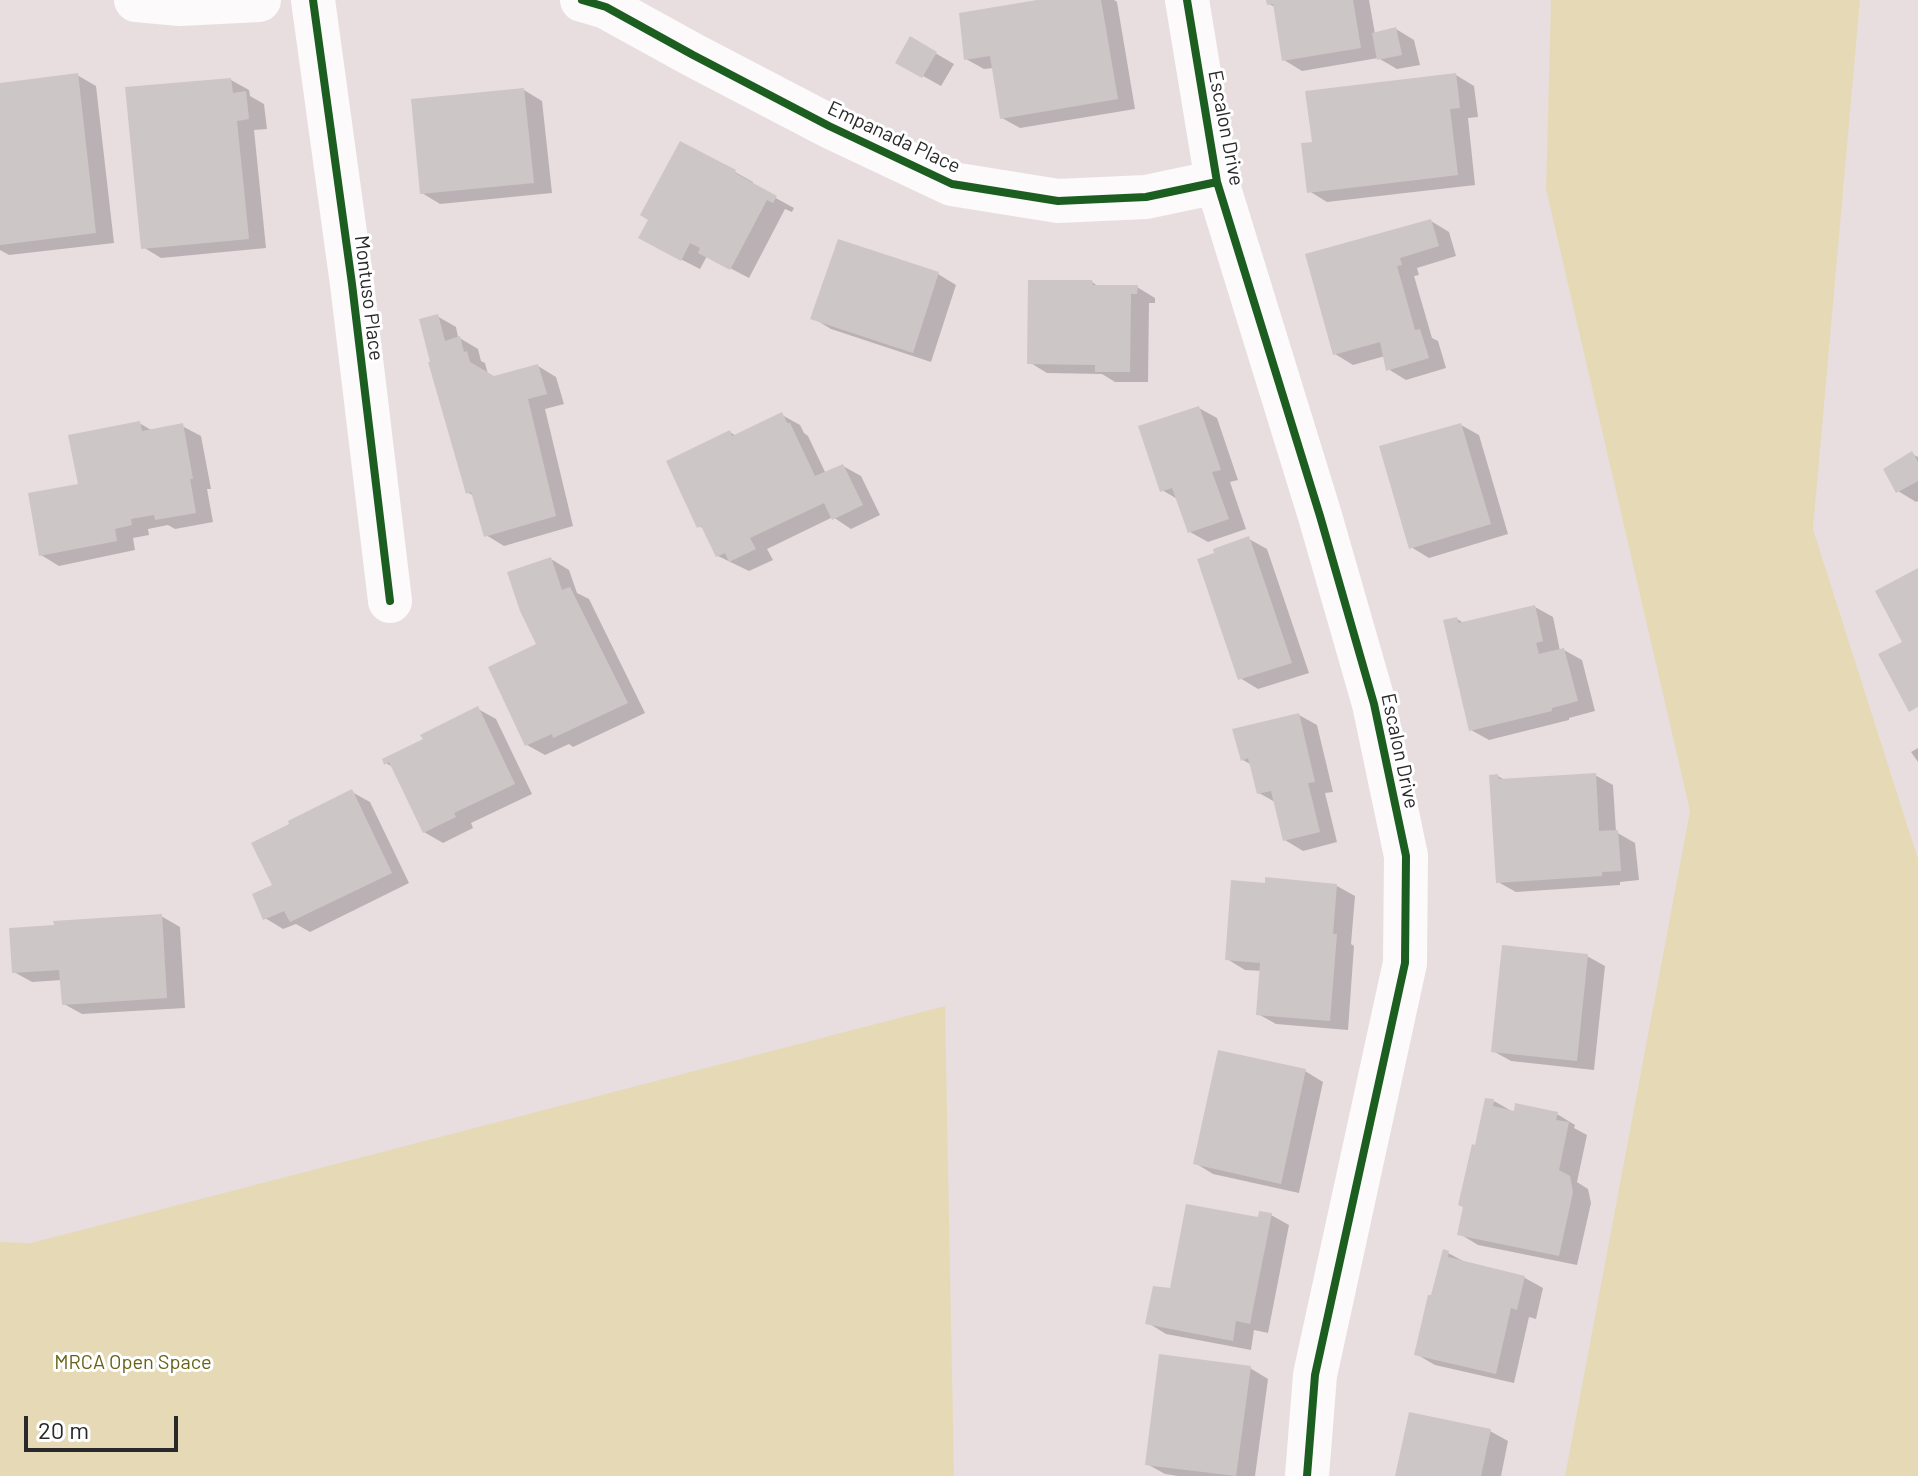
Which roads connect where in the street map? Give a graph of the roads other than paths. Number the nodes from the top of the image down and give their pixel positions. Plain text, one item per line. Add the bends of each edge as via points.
1 (136, 0) edge
2 (259, 0) edge
3 (313, 0) edge
4 (582, 0) edge
5 (1187, 0) edge
6 (1217, 182) junction
7 (390, 601) dead end
8 (1307, 1476) edge

1 - 2 street
3 - 7 street, Montuso Place
4 - 6 street, Empanada Place via 606,7 829,126 952,184 1058,201 1146,197
5 - 6 street, Escalon Drive
6 - 8 street, Escalon Drive via 1374,704 1406,856 1405,963 1315,1375

